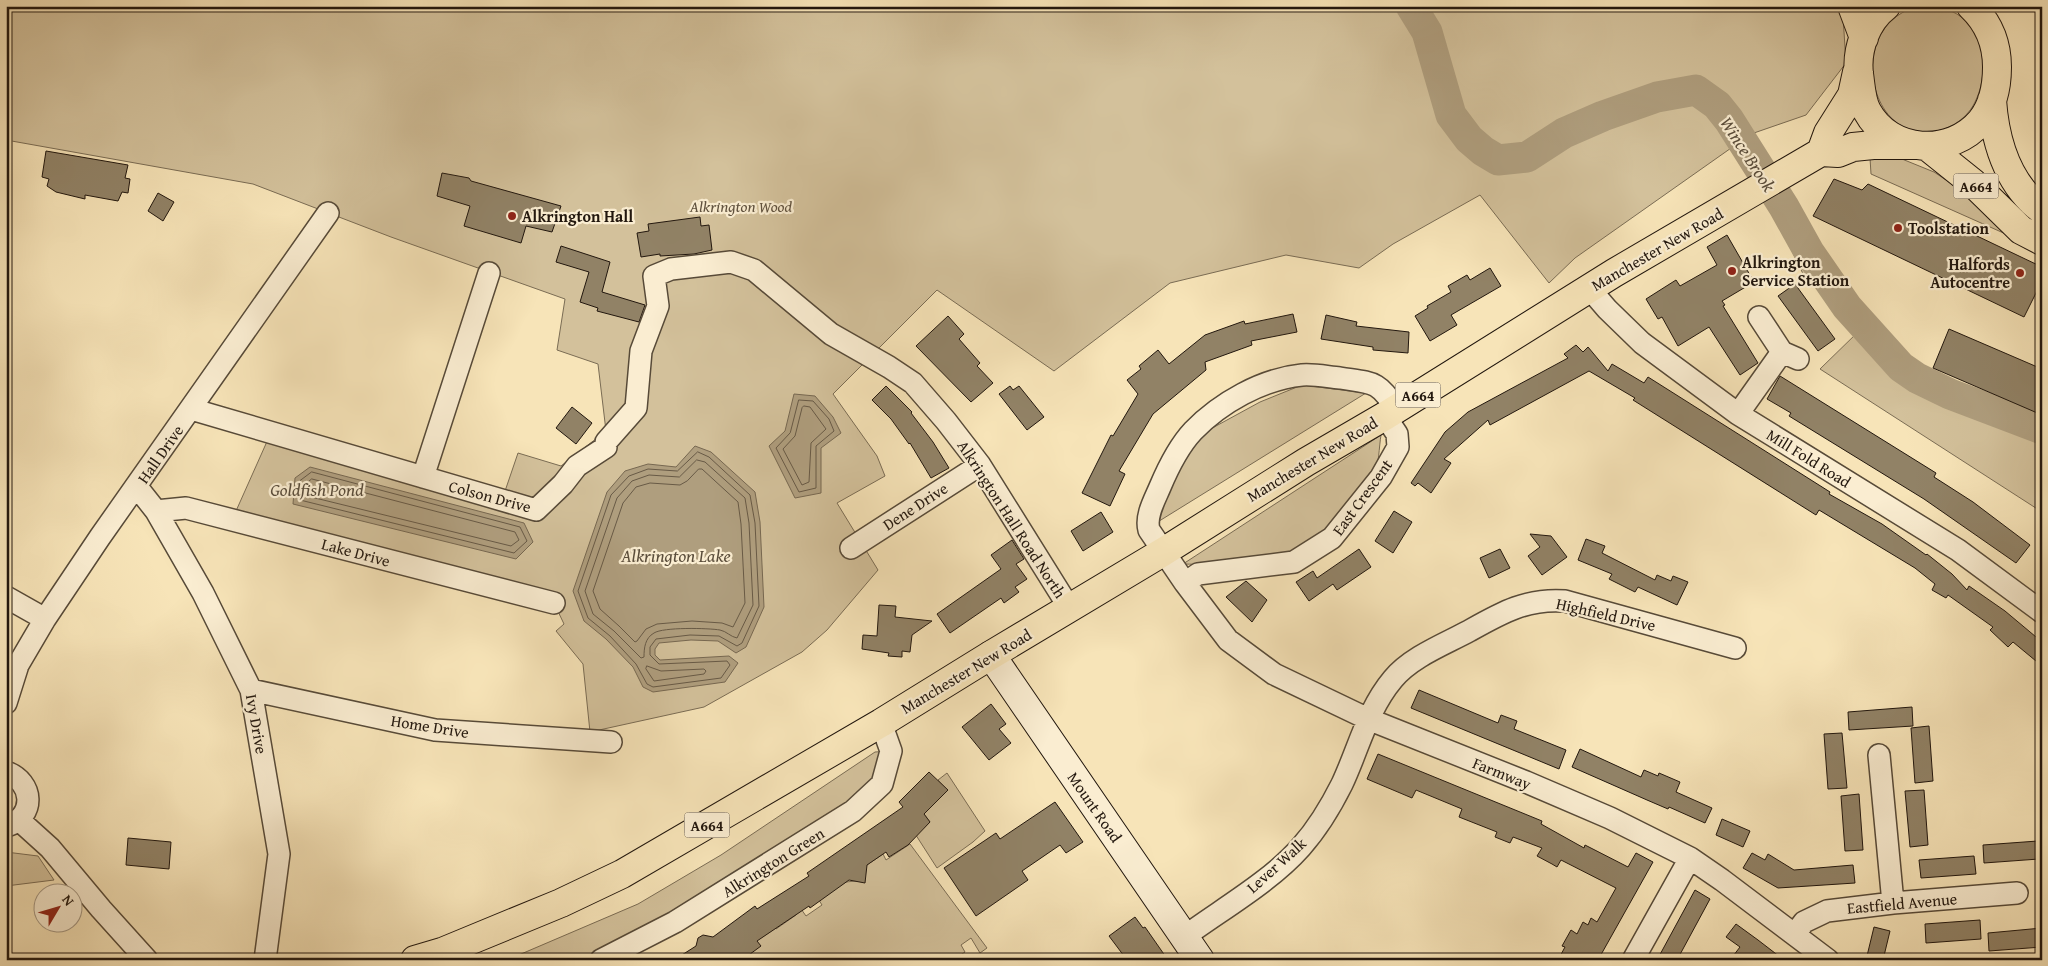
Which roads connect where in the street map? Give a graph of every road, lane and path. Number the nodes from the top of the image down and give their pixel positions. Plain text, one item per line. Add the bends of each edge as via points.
1 (1852, 6) edge
2 (1886, 6) edge
3 (1971, 6) edge
4 (1864, 38) junction
5 (1858, 68) junction
6 (1992, 100) junction
7 (1921, 146) junction
8 (1821, 152) junction
9 (2042, 210) edge
10 (328, 213) dead end
11 (2042, 241) edge
12 (489, 273) dead end
13 (654, 276) joint
14 (1589, 288) junction
15 (1759, 317) dead end
16 (191, 408) junction
17 (1391, 412) junction
18 (1738, 414) junction
19 (980, 465) junction
20 (424, 477) junction
21 (137, 487) junction
22 (156, 511) junction
23 (851, 548) dead end
24 (1164, 552) junction
25 (1185, 583) junction
26 (6, 597) edge
27 (554, 603) dead end
28 (1070, 609) junction
29 (2042, 612) edge
30 (45, 619) junction
31 (1735, 648) dead end
32 (991, 654) junction
33 (251, 690) junction
34 (6, 703) edge
35 (1368, 719) junction
36 (881, 723) junction
37 (611, 742) dead end
38 (1879, 755) dead end
39 (6, 772) edge
40 (12, 823) edge
41 (1690, 858) junction
42 (2018, 893) dead end
43 (1893, 902) junction
44 (1795, 934) junction
45 (1184, 937) junction
46 (147, 960) edge
47 (265, 960) edge
48 (415, 960) edge
49 (601, 960) edge
50 (1200, 960) edge
51 (1633, 960) edge
52 (1828, 960) edge

1 - 4 main road
2 - 4 main road, A664 via 1874,17
3 - 6 main road, A664 via 1991,33 1996,49 1997,82
4 - 5 main road, A664
5 - 7 main road, A664 via 1862,99 1877,124 1887,134
5 - 8 main road, A664 via 1852,95
6 - 7 main road, A664 via 1981,122 1970,132 1943,145
6 - 9 main road, A664 via 1994,125 2005,161 2021,189
7 - 8 main road, Manchester New Road / A664 via 1873,145 1853,147 1838,153
7 - 11 main road, A664 via 1973,183 2021,230
8 - 14 main road, Manchester New Road / A664
10 - 16 street, Hall Drive
12 - 20 street
13 - 19 street, Alkrington Hall Road North via 671,270 731,262 754,270 831,334 913,383
13 - 20 street, Colson Drive via 658,306 641,351 636,408 606,442 606,447 577,466 536,510
14 - 17 main road, Manchester New Road / A664
14 - 18 street, Mill Fold Road via 1637,338
15 - 18 street via 1790,355
16 - 20 street, Colson Drive
16 - 21 street, Hall Drive
17 - 24 main road, Manchester New Road / A664
17 - 24 street, East Crescent via 1386,393 1374,384 1304,375 1282,378 1228,403 1192,432 1152,505 1147,523
17 - 25 street, East Crescent via 1398,447 1381,477 1332,538 1294,562 1198,574
18 - 29 street, Mill Fold Road via 1958,550
19 - 23 street, Dene Drive
19 - 28 street, Alkrington Hall Road North
21 - 22 street, Ivy Drive
21 - 30 street, Hall Drive
22 - 27 street, Lake Drive via 186,508
22 - 33 street, Ivy Drive via 203,593
24 - 25 street
24 - 28 main road, Manchester New Road
25 - 35 street, Farmway via 1236,646 1274,674
26 - 30 street
28 - 32 main road, Manchester New Road / A664
30 - 34 street, Hall Drive via 18,665
31 - 35 street, Highfield Drive via 1565,601 1530,603 1507,610 1404,668
32 - 36 main road, Manchester New Road / A664
32 - 45 street, Mount Road
33 - 37 street, Home Drive via 435,730
33 - 47 street, Ivy Drive via 279,854
35 - 41 street, Farmway via 1610,818
35 - 45 street, Lever Walk via 1342,784 1323,818 1300,847 1265,879
36 - 48 main road, A664 via 622,874 561,903
36 - 49 street, Alkrington Green via 892,751 882,784 853,811 713,910 674,922
38 - 43 street
39 - 40 street via 21,781 28,796 28,805
40 - 46 street via 50,848
41 - 44 street, Farmway
41 - 51 street
42 - 43 street, Eastfield Avenue
43 - 44 street, Eastfield Avenue via 1827,911 1804,922
44 - 52 street, Farmway
45 - 50 street, Mount Road

